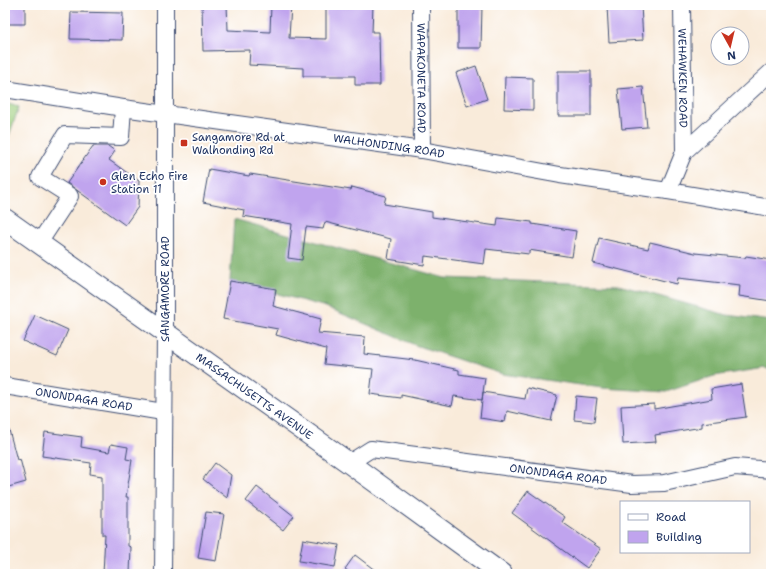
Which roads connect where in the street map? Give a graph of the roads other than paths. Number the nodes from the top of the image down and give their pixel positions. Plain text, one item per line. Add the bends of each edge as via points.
1 (165, 5) edge
2 (421, 5) edge
3 (682, 5) edge
4 (771, 72) edge
5 (5, 89) edge
6 (123, 108) junction
7 (165, 114) junction
8 (422, 150) junction
9 (684, 152) junction
10 (668, 191) junction
11 (771, 208) edge
12 (5, 219) edge
13 (39, 242) junction
14 (165, 332) junction
15 (5, 386) edge
16 (163, 412) junction
17 (350, 463) junction
18 (771, 470) edge
19 (163, 574) edge
20 (502, 574) edge

1 - 7 street, SANGAMORE ROAD
2 - 8 street, WAPAKONETA ROAD
3 - 9 street, WEHAWKEN ROAD
4 - 9 street
5 - 6 street, WALHONDING ROAD
6 - 7 street, WALHONDING ROAD
6 - 13 street via 121,137 65,135 40,177 70,196
7 - 8 street, WALHONDING ROAD
7 - 14 street, SANGAMORE ROAD
8 - 10 street, WALHONDING ROAD
9 - 10 street
10 - 11 street, WALHONDING ROAD
12 - 13 main road, MASSACHUSETTS AVENUE
13 - 14 main road, MASSACHUSETTS AVENUE
14 - 16 street, SANGAMORE ROAD
14 - 17 main road, MASSACHUSETTS AVENUE
15 - 16 street, ONONDAGA ROAD
16 - 19 street, SANGAMORE ROAD
17 - 18 street, ONONDAGA ROAD via 371,449 632,484 664,483 735,467
17 - 20 main road, MASSACHUSETTS AVENUE

